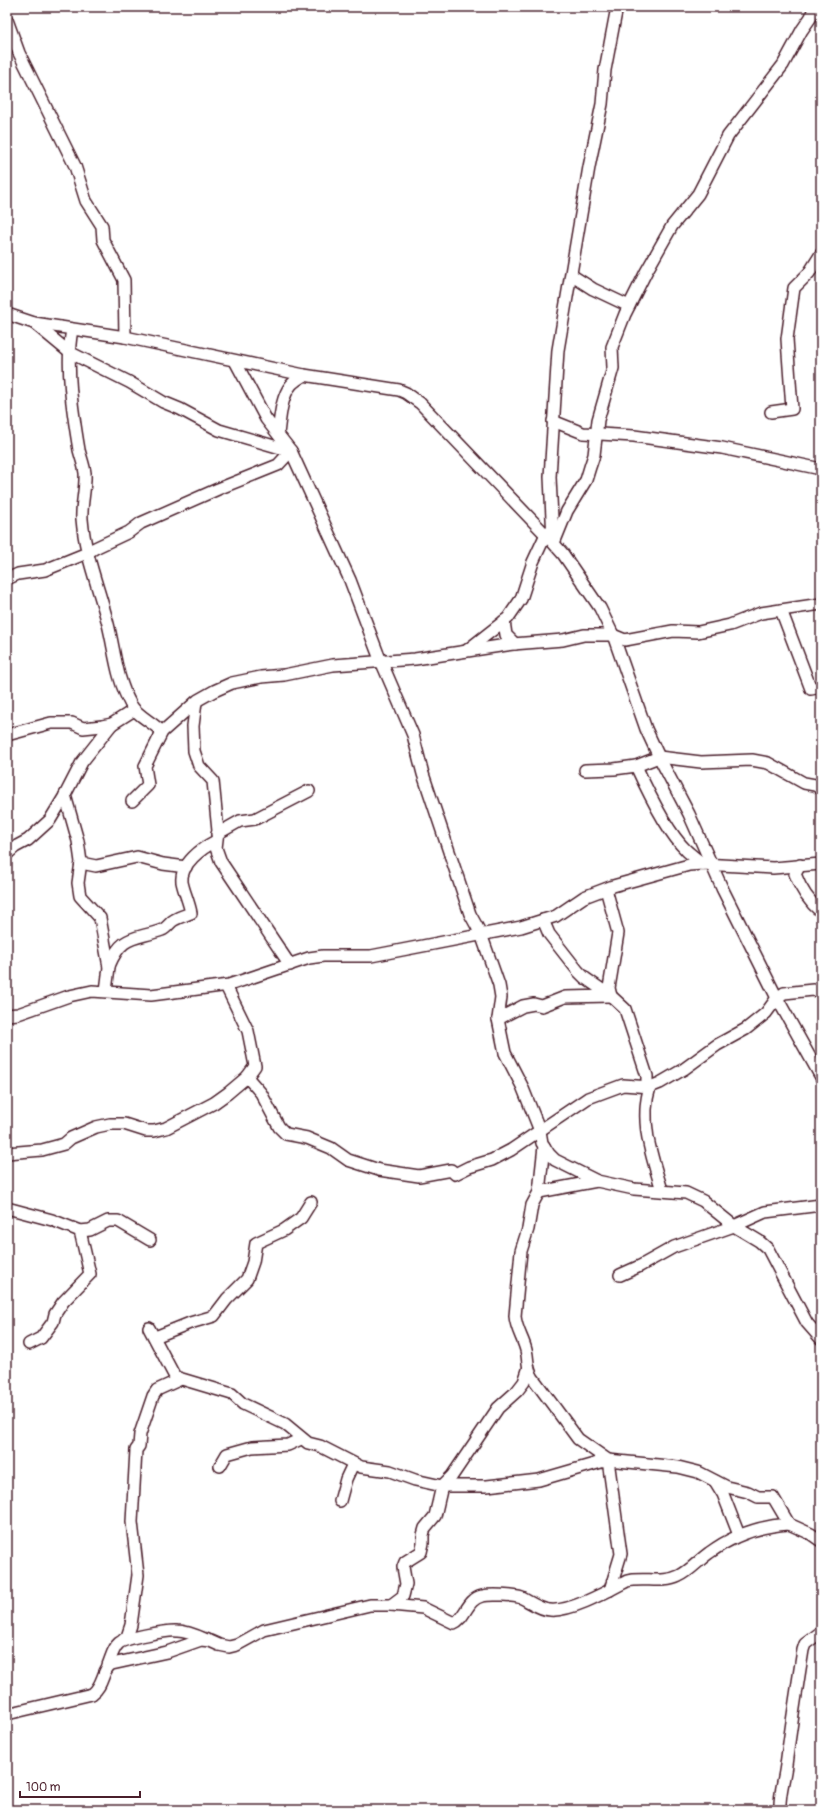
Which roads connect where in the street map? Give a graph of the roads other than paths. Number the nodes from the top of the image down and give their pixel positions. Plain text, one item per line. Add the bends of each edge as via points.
1 (616, 7) edge
2 (814, 7) edge
3 (7, 20) edge
4 (821, 254) edge
5 (571, 275) junction
6 (629, 306) junction
7 (7, 314) edge
8 (34, 324) junction
9 (72, 330) junction
10 (125, 337) junction
11 (69, 352) junction
12 (235, 361) junction
13 (304, 375) junction
14 (771, 412) dead end
15 (553, 421) junction
16 (278, 434) junction
17 (595, 434) junction
18 (291, 451) junction
19 (821, 469) edge
20 (546, 534) junction
21 (554, 543) junction
22 (87, 553) junction
23 (7, 579) edge
24 (821, 604) edge
25 (781, 610) junction
26 (504, 621) junction
27 (613, 635) junction
28 (515, 644) junction
29 (466, 652) junction
30 (381, 661) junction
31 (821, 687) edge
32 (196, 702) junction
33 (134, 710) junction
34 (112, 724) junction
35 (162, 732) junction
36 (7, 735) edge
37 (659, 757) junction
38 (636, 766) junction
39 (585, 770) dead end
40 (821, 789) edge
41 (310, 791) dead end
42 (65, 795) junction
43 (132, 800) dead end
44 (217, 838) junction
45 (7, 854) edge
46 (81, 864) junction
47 (708, 864) junction
48 (821, 864) edge
49 (800, 865) junction
50 (186, 866) junction
51 (606, 889) junction
52 (821, 912) edge
53 (543, 920) junction
54 (481, 934) junction
55 (290, 964) junction
56 (109, 967) junction
57 (226, 986) junction
58 (106, 991) junction
59 (821, 991) edge
60 (611, 996) junction
61 (777, 998) junction
62 (7, 1015) edge
63 (498, 1019) junction
64 (247, 1077) junction
65 (821, 1077) edge
66 (649, 1087) junction
67 (540, 1131) junction
68 (544, 1146) junction
69 (7, 1153) edge
70 (597, 1181) junction
71 (662, 1190) junction
72 (539, 1192) junction
73 (311, 1202) dead end
74 (821, 1205) edge
75 (7, 1208) edge
76 (734, 1226) junction
77 (80, 1232) junction
78 (150, 1240) dead end
79 (620, 1275) dead end
80 (821, 1338) edge
81 (29, 1344) dead end
82 (528, 1370) junction
83 (179, 1380) junction
84 (301, 1439) junction
85 (608, 1460) junction
86 (353, 1464) junction
87 (220, 1466) dead end
88 (714, 1481) junction
89 (442, 1486) junction
90 (340, 1501) dead end
91 (789, 1524) junction
92 (739, 1535) junction
93 (821, 1540) edge
94 (610, 1590) junction
95 (391, 1605) junction
96 (821, 1632) edge
97 (123, 1640) junction
98 (210, 1641) junction
99 (108, 1665) junction
100 (7, 1714) edge
101 (780, 1810) edge

1 - 5 street via 602,104
2 - 6 street via 811,17 783,64 728,136 698,194 672,226
3 - 10 street via 19,53 75,166 86,201 102,226 103,240 124,280
4 - 14 street via 809,273 794,288 787,339 792,409
5 - 6 street
5 - 15 street via 558,350
6 - 17 street via 614,338 614,368 600,409
7 - 8 street
8 - 9 street
8 - 11 street
9 - 10 street
9 - 11 street
10 - 12 street
11 - 18 street via 219,430
11 - 22 street via 73,404 84,473 82,517
12 - 13 street
12 - 16 street via 257,404
13 - 16 street via 291,384
13 - 20 street via 406,392 420,403
15 - 17 street via 577,431
15 - 21 street via 550,476
16 - 18 street
17 - 19 street via 634,436 741,451
17 - 21 street via 594,455 586,480 567,511
18 - 22 street via 278,465 141,523 129,532
18 - 30 street via 350,580
20 - 21 street
20 - 26 street via 533,562 521,599
21 - 27 street via 600,608
22 - 23 street via 46,570 18,574
22 - 33 street via 108,625 118,674
24 - 25 street
25 - 27 street via 761,613 730,625 698,632 673,631 625,640
25 - 31 street via 811,689
26 - 28 street via 506,634
26 - 29 street
27 - 28 street via 584,635 563,640
27 - 37 street via 646,729
28 - 29 street
29 - 30 street
30 - 32 street via 333,665 232,683
30 - 54 street via 413,735 423,774 470,914
32 - 35 street
32 - 44 street via 193,726 194,751 199,766 213,781
33 - 34 street
33 - 35 street via 156,724
34 - 36 street via 83,728 72,723 51,723
34 - 42 street via 82,762
35 - 43 street via 145,766 148,785
37 - 38 street
37 - 40 street via 701,762 752,760 768,763 804,783
37 - 47 street via 689,814
38 - 39 street
38 - 47 street via 676,838 685,850
41 - 44 street via 255,819 240,821
42 - 45 street via 50,820 28,840
42 - 46 street via 78,841
44 - 50 street
44 - 55 street via 216,848 221,862
46 - 50 street via 96,866 137,857 163,864
46 - 56 street via 78,883 80,896 100,918
47 - 49 street via 754,868
47 - 51 street via 678,868
47 - 61 street
48 - 49 street
49 - 52 street via 795,874 801,891
50 - 56 street via 182,874 182,884 191,913 173,920 164,929 122,944 115,952
51 - 53 street via 584,897 565,911
51 - 60 street via 618,933 609,988
53 - 54 street
53 - 60 street via 549,934 578,971
54 - 55 street via 371,956 323,956
54 - 63 street via 499,985 501,997
55 - 57 street
56 - 58 street
57 - 58 street via 151,995
57 - 64 street via 248,1031 255,1066
58 - 62 street via 69,996 18,1014
59 - 61 street via 784,993
60 - 63 street via 565,997 542,1006 523,1006
60 - 66 street via 625,1009
61 - 65 street
61 - 66 street via 766,1013 746,1030 718,1045 684,1069
63 - 67 street via 505,1053 522,1086
64 - 67 street via 261,1093 282,1132 307,1138 331,1148 348,1160 392,1173 418,1176 451,1170 455,1174 505,1154
64 - 69 street via 214,1103 166,1128 146,1131 124,1124 110,1124 96,1127 42,1150
66 - 67 street via 623,1085 588,1098
66 - 71 street via 646,1099 648,1135
67 - 68 street
68 - 70 street via 555,1160
68 - 72 street
70 - 71 street via 634,1189
70 - 72 street
71 - 76 street via 686,1193 703,1201
72 - 82 street via 532,1205 521,1251 515,1316 526,1350
73 - 83 street via 301,1218 284,1230 256,1242 254,1262 247,1279 214,1316 152,1333 171,1373
74 - 76 street via 765,1212
75 - 77 street via 52,1220
76 - 79 street via 674,1246
76 - 80 street via 768,1249 807,1323
77 - 78 street via 108,1221 118,1221
77 - 81 street via 90,1274 63,1302 41,1338
82 - 85 street via 578,1439
82 - 89 street via 520,1386 498,1408 452,1476
83 - 84 street via 232,1394 243,1404 285,1424
83 - 97 street via 157,1390 153,1396 136,1450 132,1522 138,1575 131,1625 127,1637
84 - 86 street via 331,1451
84 - 87 street via 288,1445 252,1446 227,1454
85 - 88 street via 678,1467 698,1472
85 - 89 street via 539,1480 487,1486
85 - 94 street via 621,1554
86 - 89 street via 390,1471
86 - 90 street
88 - 91 street via 758,1497 773,1497
88 - 92 street via 723,1494
89 - 95 street via 435,1516 422,1535 421,1552 403,1567 406,1584 404,1596
91 - 92 street via 767,1525
91 - 93 street
92 - 94 street via 720,1544 678,1576 658,1580 633,1580
94 - 95 street via 585,1602 548,1610 520,1598 481,1596 474,1600 454,1623 423,1608
95 - 98 street via 354,1608 264,1630 229,1647
96 - 101 street via 805,1644 803,1650 786,1767 779,1797
97 - 98 street via 176,1631 187,1632
97 - 99 street via 115,1648
98 - 99 street via 202,1640 168,1652
99 - 100 street via 100,1686 92,1694

